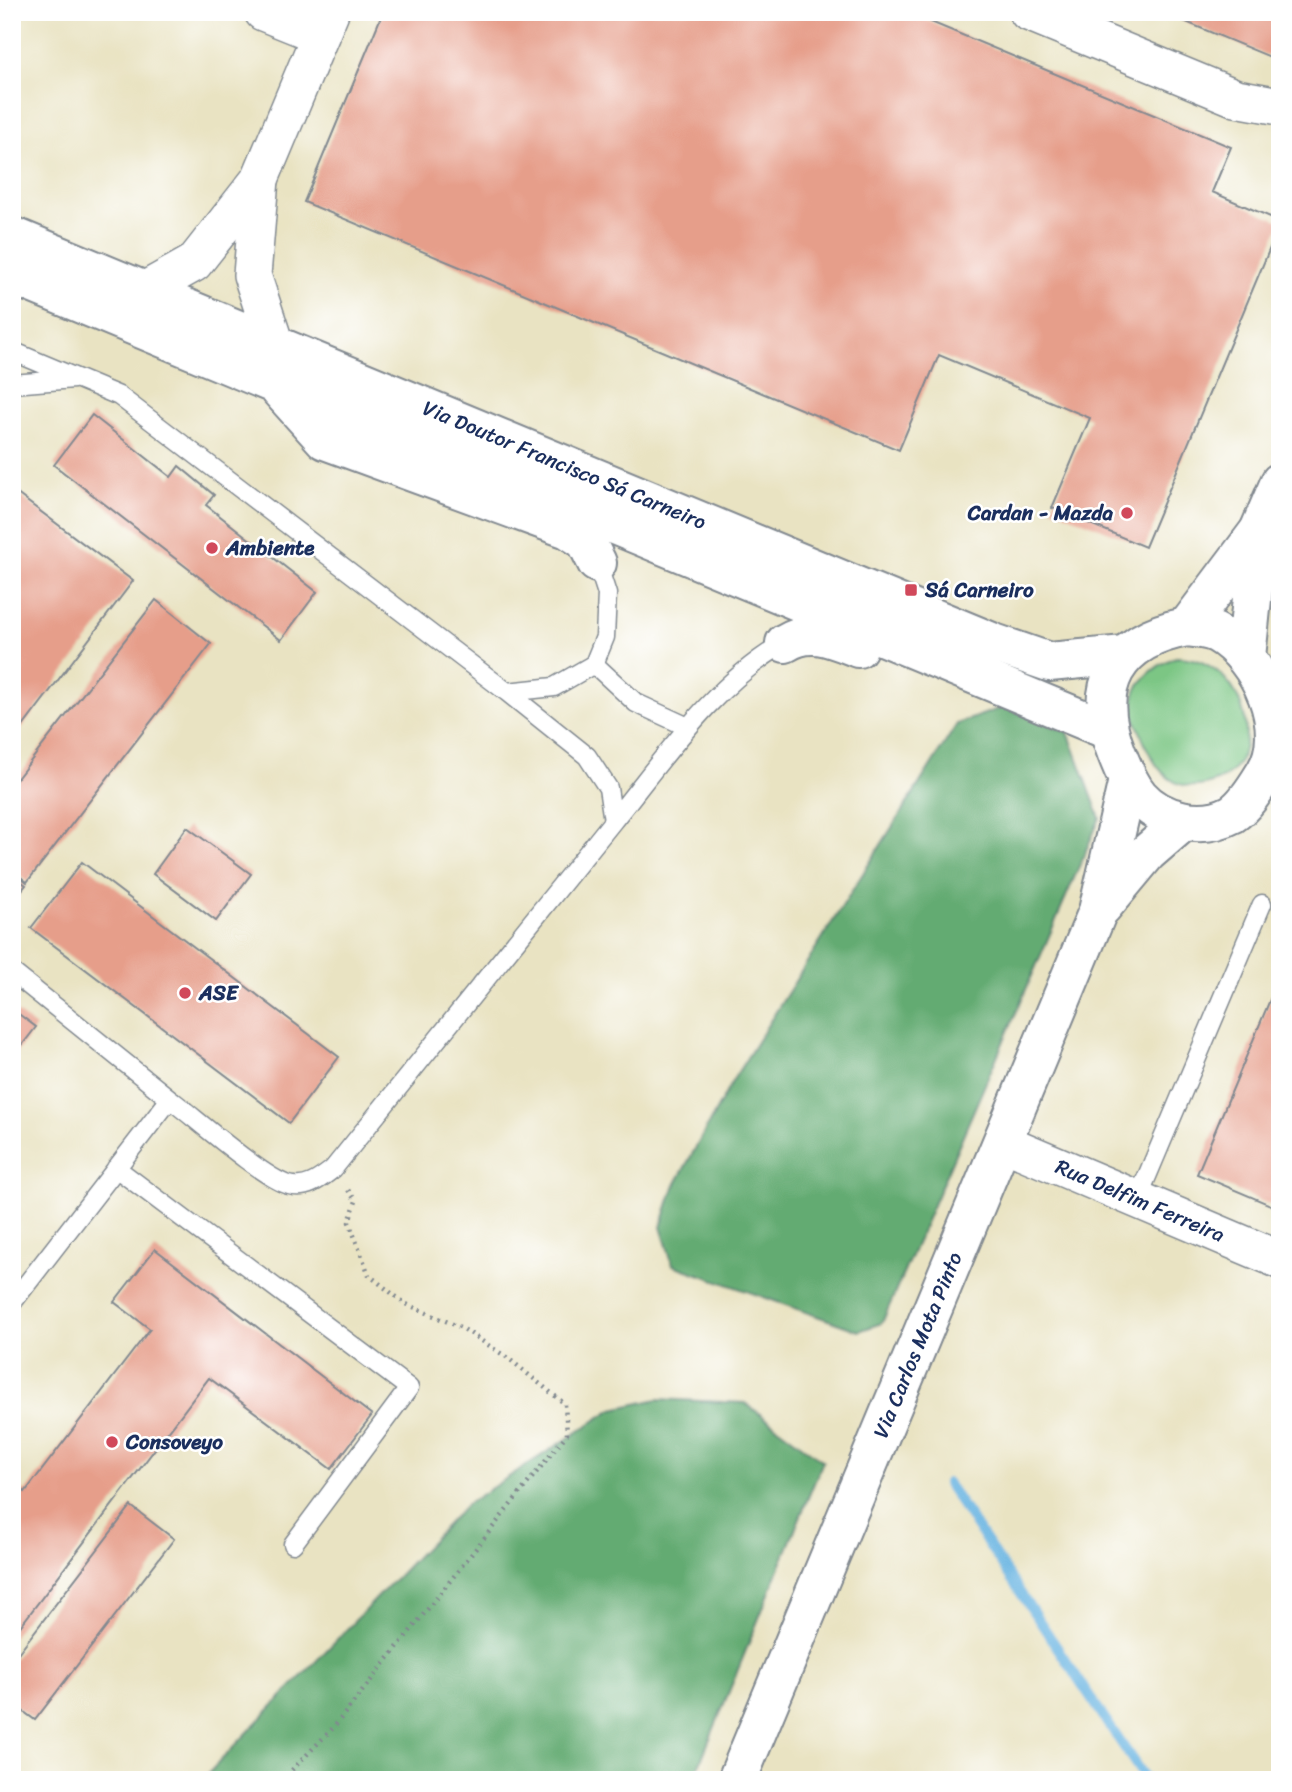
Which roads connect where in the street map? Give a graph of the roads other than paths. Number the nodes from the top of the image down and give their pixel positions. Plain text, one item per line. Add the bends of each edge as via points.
1 (263, 12) edge
2 (1035, 14) edge
3 (325, 24) edge
4 (1236, 98) junction
5 (1280, 106) edge
6 (1280, 131) edge
7 (260, 179) junction
8 (12, 236) edge
9 (12, 275) edge
10 (144, 291) junction
11 (275, 345) junction
12 (12, 351) edge
13 (77, 379) junction
14 (274, 383) junction
15 (12, 384) edge
16 (1280, 482) edge
17 (1259, 531) junction
18 (597, 563) joint
19 (1188, 627) junction
20 (785, 643) joint
21 (1125, 655) junction
22 (1246, 657) junction
23 (594, 664) junction
24 (980, 675) junction
25 (507, 692) junction
26 (688, 727) junction
27 (1108, 730) junction
28 (1278, 739) edge
29 (1128, 780) junction
30 (1242, 805) junction
31 (1280, 806) edge
32 (613, 821) junction
33 (1184, 821) junction
34 (1262, 904) dead end
35 (1098, 911) junction
36 (12, 972) edge
37 (170, 1099) junction
38 (1002, 1142) junction
39 (116, 1168) junction
40 (1137, 1200) junction
41 (1280, 1260) edge
42 (12, 1303) edge
43 (293, 1544) dead end
44 (737, 1780) edge

1 - 3 street
2 - 4 street
3 - 7 street
4 - 5 street
4 - 6 street
7 - 10 street via 194,263
7 - 11 street via 252,275
8 - 10 main road, Via Doutor Francisco Sá Carneiro
9 - 14 main road, Via Doutor Francisco Sá Carneiro
10 - 11 main road, Via Doutor Francisco Sá Carneiro
11 - 21 main road, Via Doutor Francisco Sá Carneiro via 994,643 1049,662
12 - 13 lane
13 - 15 lane
13 - 25 lane via 119,396
14 - 18 main road via 325,440 568,529 586,541
14 - 24 main road, Via Doutor Francisco Sá Carneiro
16 - 17 main road
17 - 19 main road
17 - 22 main road
18 - 23 lane via 607,594 605,637
19 - 21 main road via 1151,636
19 - 22 main road via 1216,633
20 - 24 main road via 799,634 817,634 897,665
20 - 26 lane via 756,659
21 - 27 main road via 1106,695
22 - 28 main road via 1273,716
23 - 25 lane via 554,687
23 - 26 lane via 636,703
24 - 27 main road, Via Doutor Francisco Sá Carneiro
25 - 32 lane via 587,757 608,788
26 - 32 lane
27 - 29 main road
28 - 30 main road via 1268,768
29 - 33 main road via 1155,810
29 - 35 main road, Via Carlos Mota Pinto
30 - 31 main road
30 - 33 main road via 1217,819
32 - 37 lane via 333,1169 312,1185 290,1185 268,1174
33 - 35 main road, Via Carlos Mota Pinto via 1147,853
34 - 40 lane
35 - 38 main road, Via Carlos Mota Pinto
36 - 37 lane
37 - 39 lane
38 - 40 street, Rua Delfim Ferreira
38 - 44 main road, Via Carlos Mota Pinto
39 - 42 lane
39 - 43 lane via 409,1388
40 - 41 street, Rua Delfim Ferreira

